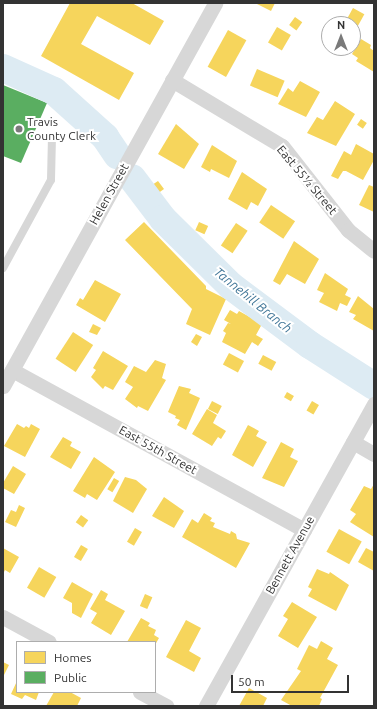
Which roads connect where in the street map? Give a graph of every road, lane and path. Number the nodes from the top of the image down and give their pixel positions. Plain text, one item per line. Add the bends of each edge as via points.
1 (215, 3) edge
2 (172, 80) junction
3 (52, 137) dead end
4 (374, 251) edge
5 (3, 268) edge
6 (12, 370) junction
7 (3, 386) edge
8 (374, 404) edge
9 (353, 442) junction
10 (374, 454) edge
11 (304, 530) junction
12 (3, 617) edge
13 (47, 641) edge
14 (142, 693) edge
15 (166, 706) edge
16 (206, 706) edge

1 - 2 street, Helen Street
2 - 4 street, East 55½ Street via 282,146 348,230
2 - 6 street, Helen Street
3 - 5 lane via 51,180
6 - 7 street, Helen Street
6 - 11 street, East 55th Street
8 - 9 street, Bennett Avenue
9 - 10 street
9 - 11 street, Bennett Avenue
11 - 16 street, Bennett Avenue
12 - 13 street
14 - 15 street

